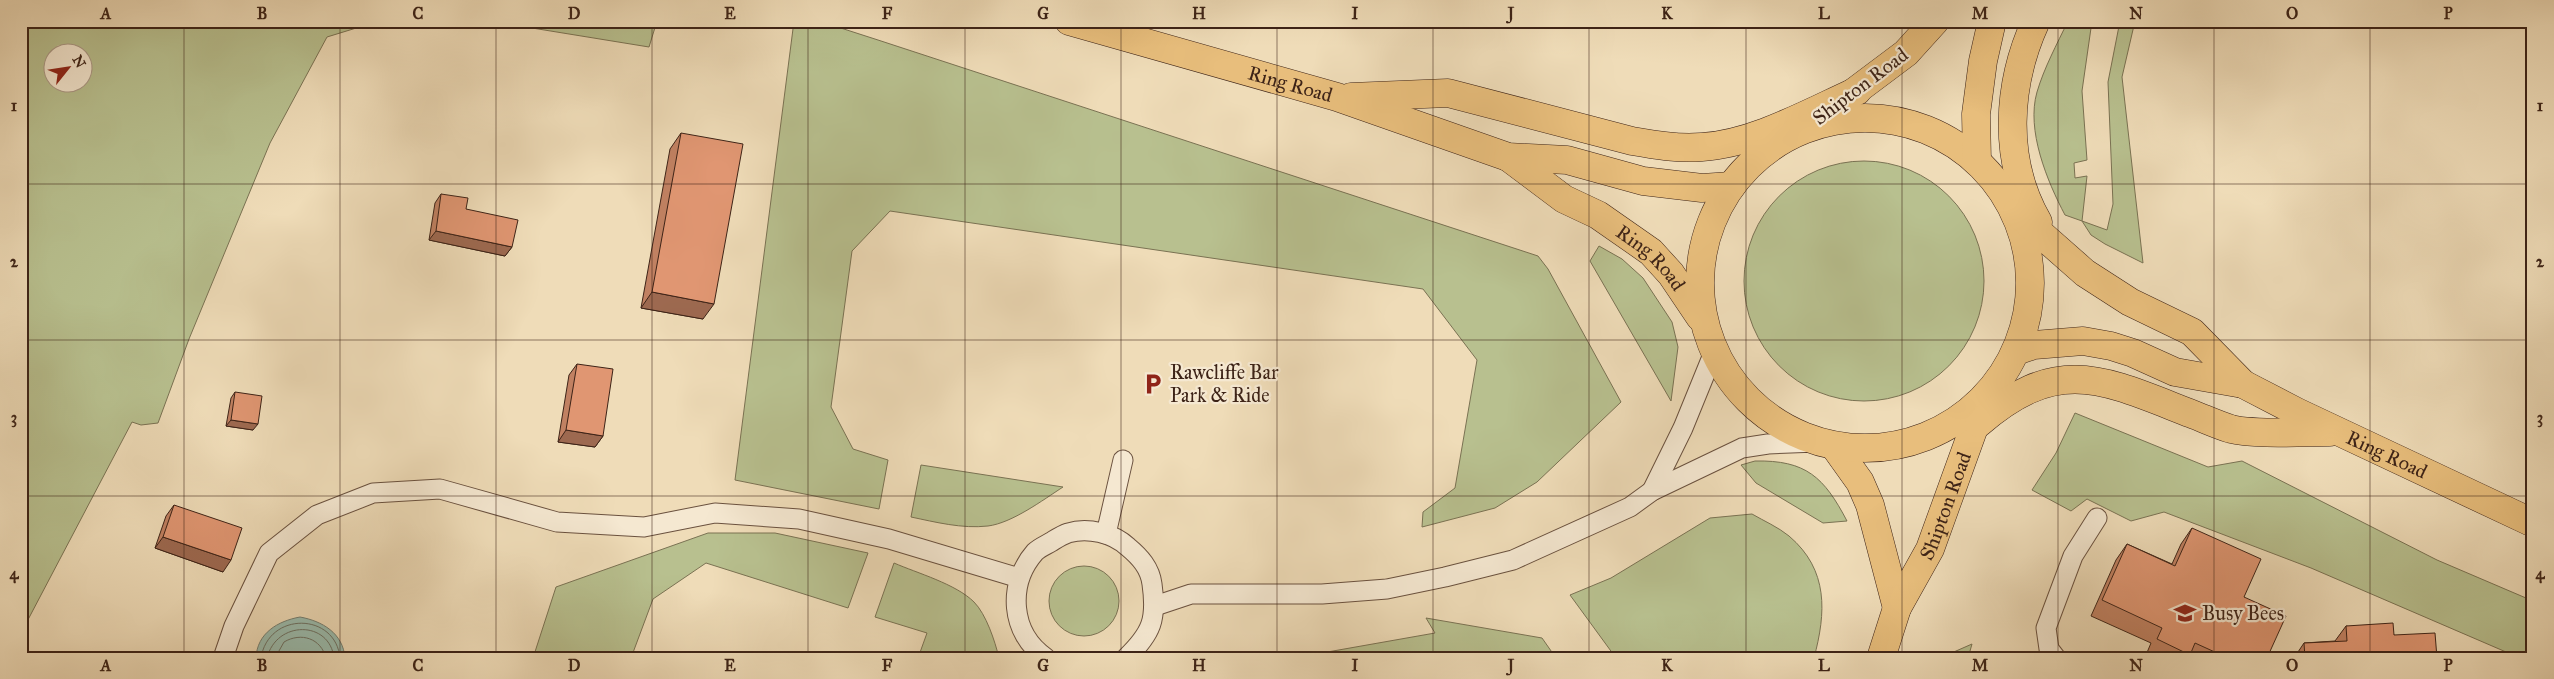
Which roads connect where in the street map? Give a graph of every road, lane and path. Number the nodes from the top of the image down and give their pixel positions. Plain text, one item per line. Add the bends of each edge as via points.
1 (1069, 21) edge
2 (1935, 21) edge
3 (1992, 21) edge
4 (2036, 21) edge
5 (1857, 90) junction
6 (1337, 98) junction
7 (1804, 128) junction
8 (1508, 157) junction
9 (1977, 162) junction
10 (1731, 186) junction
11 (2013, 208) junction
12 (2052, 246) junction
13 (1705, 325) junction
14 (2016, 351) junction
15 (1714, 352) junction
16 (2243, 384) junction
17 (1986, 398) junction
18 (1973, 428) junction
19 (2339, 432) junction
20 (1826, 445) junction
21 (1122, 460) dead end
22 (1652, 491) junction
23 (2097, 518) dead end
24 (2533, 523) edge
25 (1106, 534) junction
26 (1019, 578) junction
27 (1155, 606) junction
28 (1897, 608) junction
29 (223, 658) edge
30 (1046, 658) edge
31 (1126, 658) edge
32 (1882, 658) edge
33 (2056, 658) edge

1 - 6 main road, Ring Road
2 - 5 main road, Shipton Road via 1906,53
3 - 9 main road via 1982,61 1976,114
4 - 12 main road via 2028,38 2014,93 2012,136 2016,170 2029,207
5 - 6 main road via 1750,137 1702,147 1632,141 1448,92
5 - 7 main road, Shipton Road
6 - 8 main road, Ring Road
7 - 9 main road via 1840,119 1877,118 1914,125 1947,140
7 - 10 main road via 1751,162
8 - 10 main road, Ring Road via 1567,160 1643,181 1702,188
8 - 13 main road, Ring Road via 1564,199 1598,215 1651,252 1671,274
9 - 11 main road via 1997,183
10 - 13 main road via 1712,218 1702,254 1699,291
11 - 12 main road, Ring Road
11 - 14 main road via 2026,243 2030,279 2028,316
12 - 16 main road, Ring Road via 2119,295 2192,332
13 - 15 main road
14 - 16 main road, Ring Road via 2034,345 2083,342 2111,346 2175,372
14 - 17 main road
15 - 20 main road via 1734,386 1758,410 1786,429
15 - 22 lane via 1684,428
16 - 19 main road, Ring Road
17 - 18 main road, Shipton Road
17 - 20 main road via 1961,419 1932,436 1868,450
18 - 19 main road via 2001,405 2033,387 2058,380 2083,380 2114,383 2232,430
18 - 28 main road, Shipton Road via 1930,549
19 - 24 main road, Ring Road
20 - 22 lane via 1768,444 1742,448
20 - 28 main road via 1860,482 1870,505
21 - 25 lane
22 - 27 lane via 1630,508 1513,560 1445,577 1387,589 1322,594 1191,594
23 - 33 lane via 2073,556 2046,628 2050,649
25 - 26 lane via 1092,531 1068,533 1036,551
25 - 27 lane via 1122,541 1141,558 1151,577
26 - 29 lane via 889,539 799,519 715,513 644,527 566,523 440,489 372,493 316,515 269,553 234,626
26 - 30 lane via 1016,614 1025,636
27 - 31 lane via 1142,642
28 - 32 main road, Shipton Road

